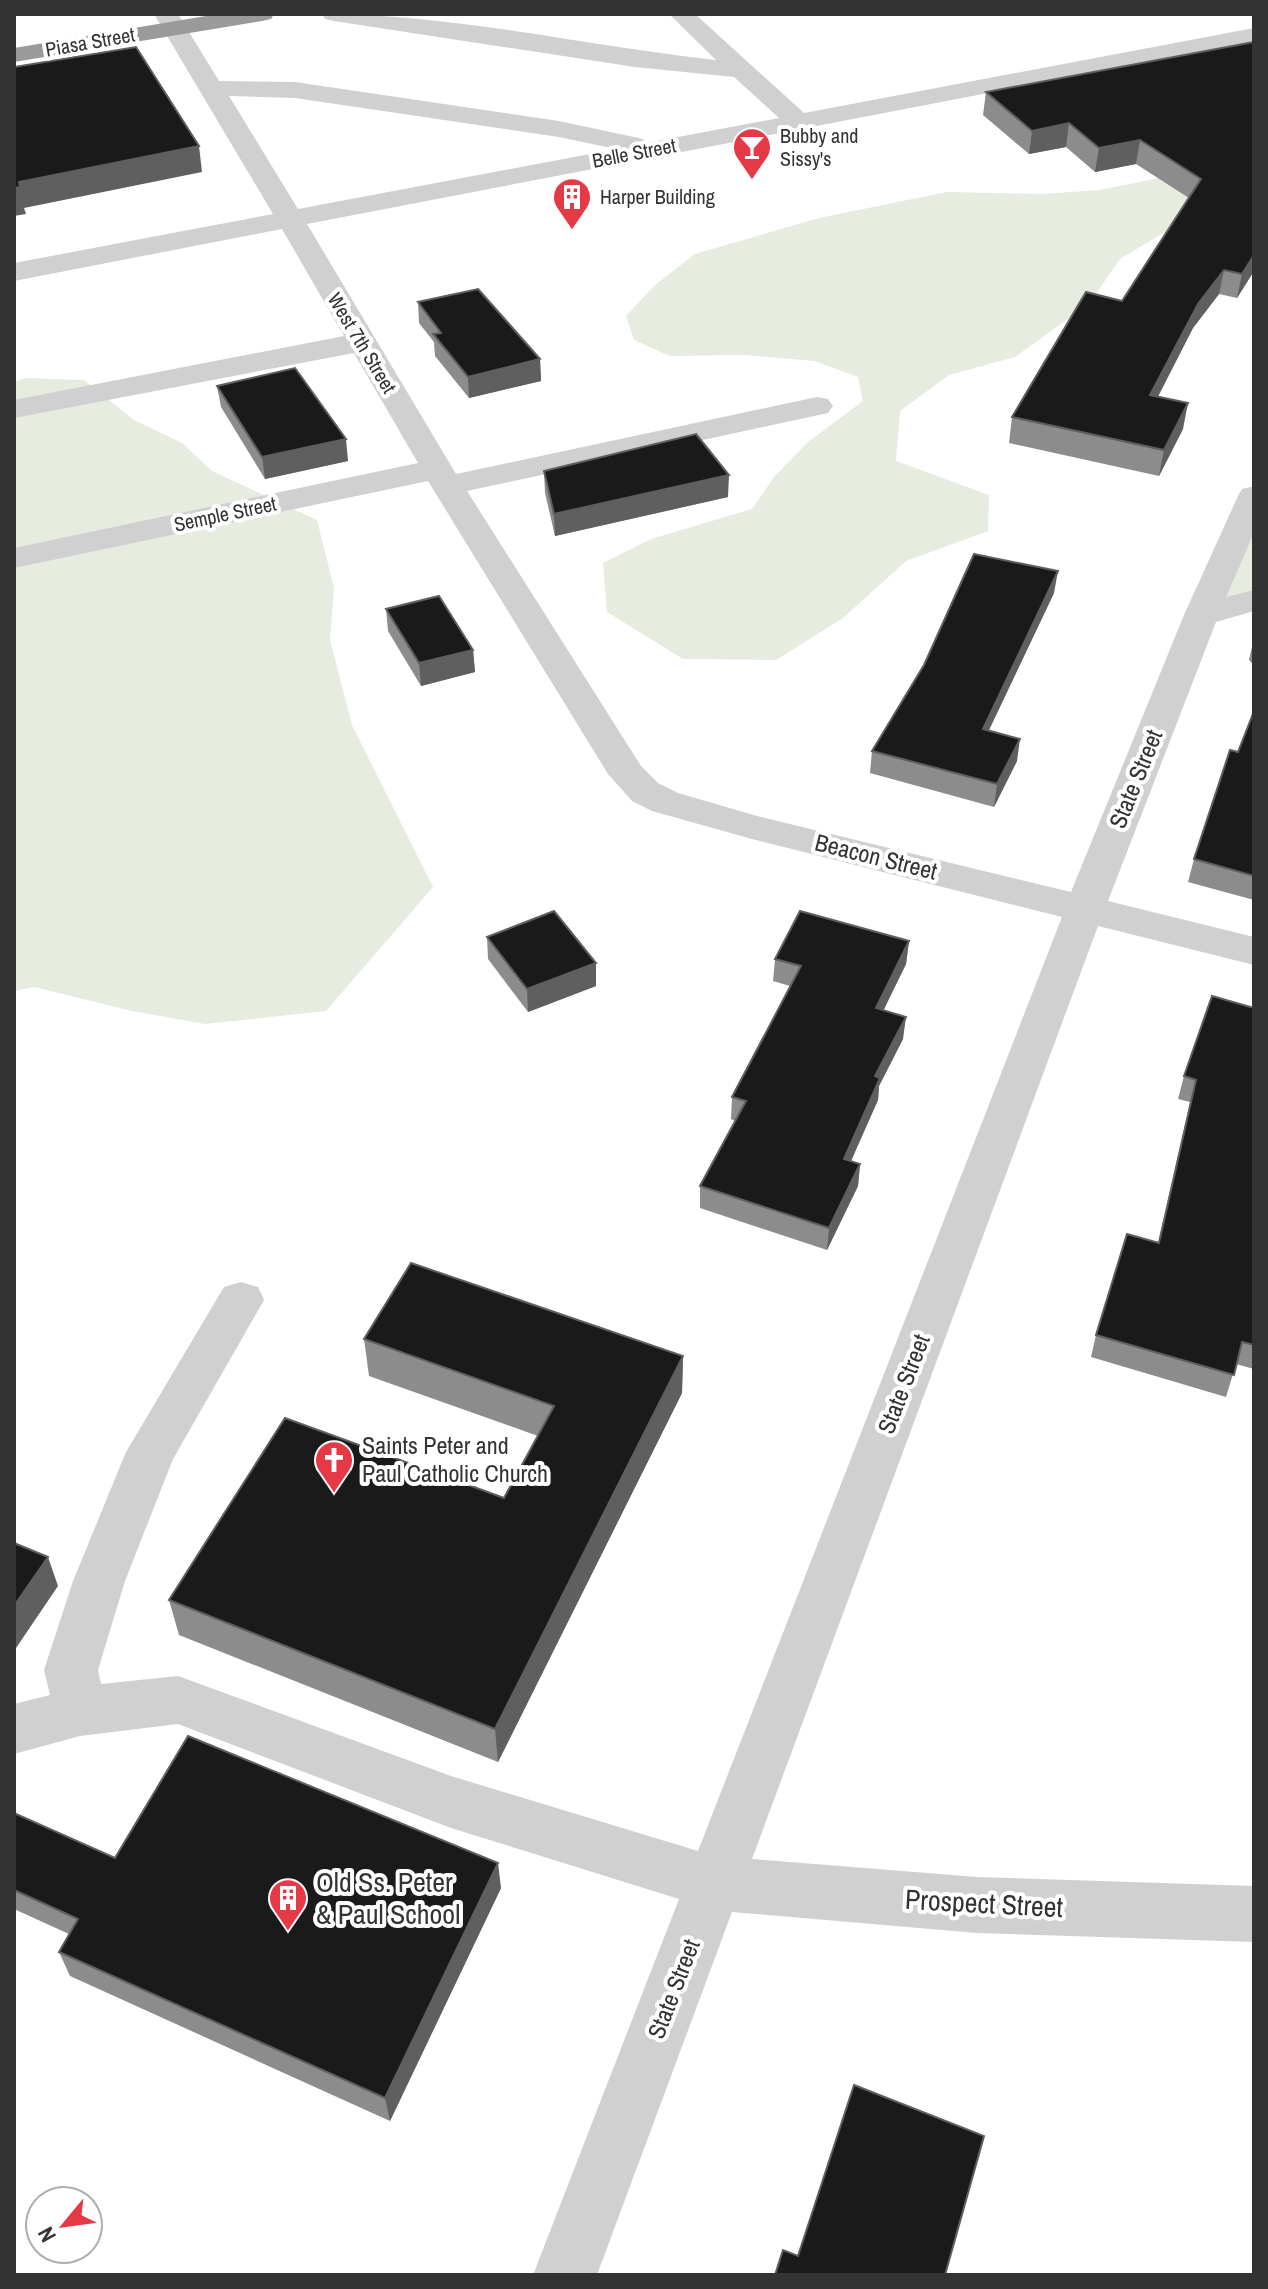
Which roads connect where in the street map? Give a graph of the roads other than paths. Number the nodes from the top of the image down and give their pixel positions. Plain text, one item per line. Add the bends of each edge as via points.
1 (262, 14) edge
2 (334, 14) edge
3 (681, 14) edge
4 (170, 21) edge
5 (1209, 22) dead end
6 (1243, 37) edge
7 (14, 55) edge
8 (742, 70) junction
9 (212, 88) junction
10 (798, 122) junction
11 (656, 149) junction
12 (290, 220) junction
13 (14, 272) edge
14 (362, 342) junction
15 (817, 406) dead end
16 (14, 409) edge
17 (442, 478) junction
18 (1254, 496) edge
19 (14, 558) edge
20 (1254, 600) edge
21 (1201, 615) junction
22 (562, 670) joint
23 (1085, 908) junction
24 (1254, 951) edge
25 (241, 1300) dead end
26 (80, 1711) junction
27 (14, 1729) edge
28 (714, 1883) junction
29 (1254, 1914) edge
30 (565, 2275) edge

1 - 4 highway, Piasa Street
2 - 8 street
3 - 8 street
4 - 7 highway, Piasa Street
4 - 9 street, West 7th Street
5 - 6 street
6 - 10 street, Belle Street
8 - 10 street
9 - 11 street via 295,90 559,129
9 - 12 street, West 7th Street
10 - 11 street, Belle Street
11 - 12 street, Belle Street
12 - 13 street, Belle Street
12 - 14 street, West 7th Street
14 - 16 street
14 - 17 street, West 7th Street
15 - 17 street, Semple Street
17 - 19 street, Semple Street
17 - 22 street, West 7th Street
18 - 21 street, State Street
20 - 21 street
21 - 23 street, State Street
22 - 23 street, Beacon Street via 627,774 655,797 752,827
23 - 24 street, Beacon Street
23 - 28 street, State Street
25 - 26 street via 151,1452 99,1581 71,1670
26 - 27 street, Prospect Street
26 - 28 street, Prospect Street via 178,1700 451,1802
28 - 29 street, Prospect Street via 977,1905
28 - 30 street, State Street

